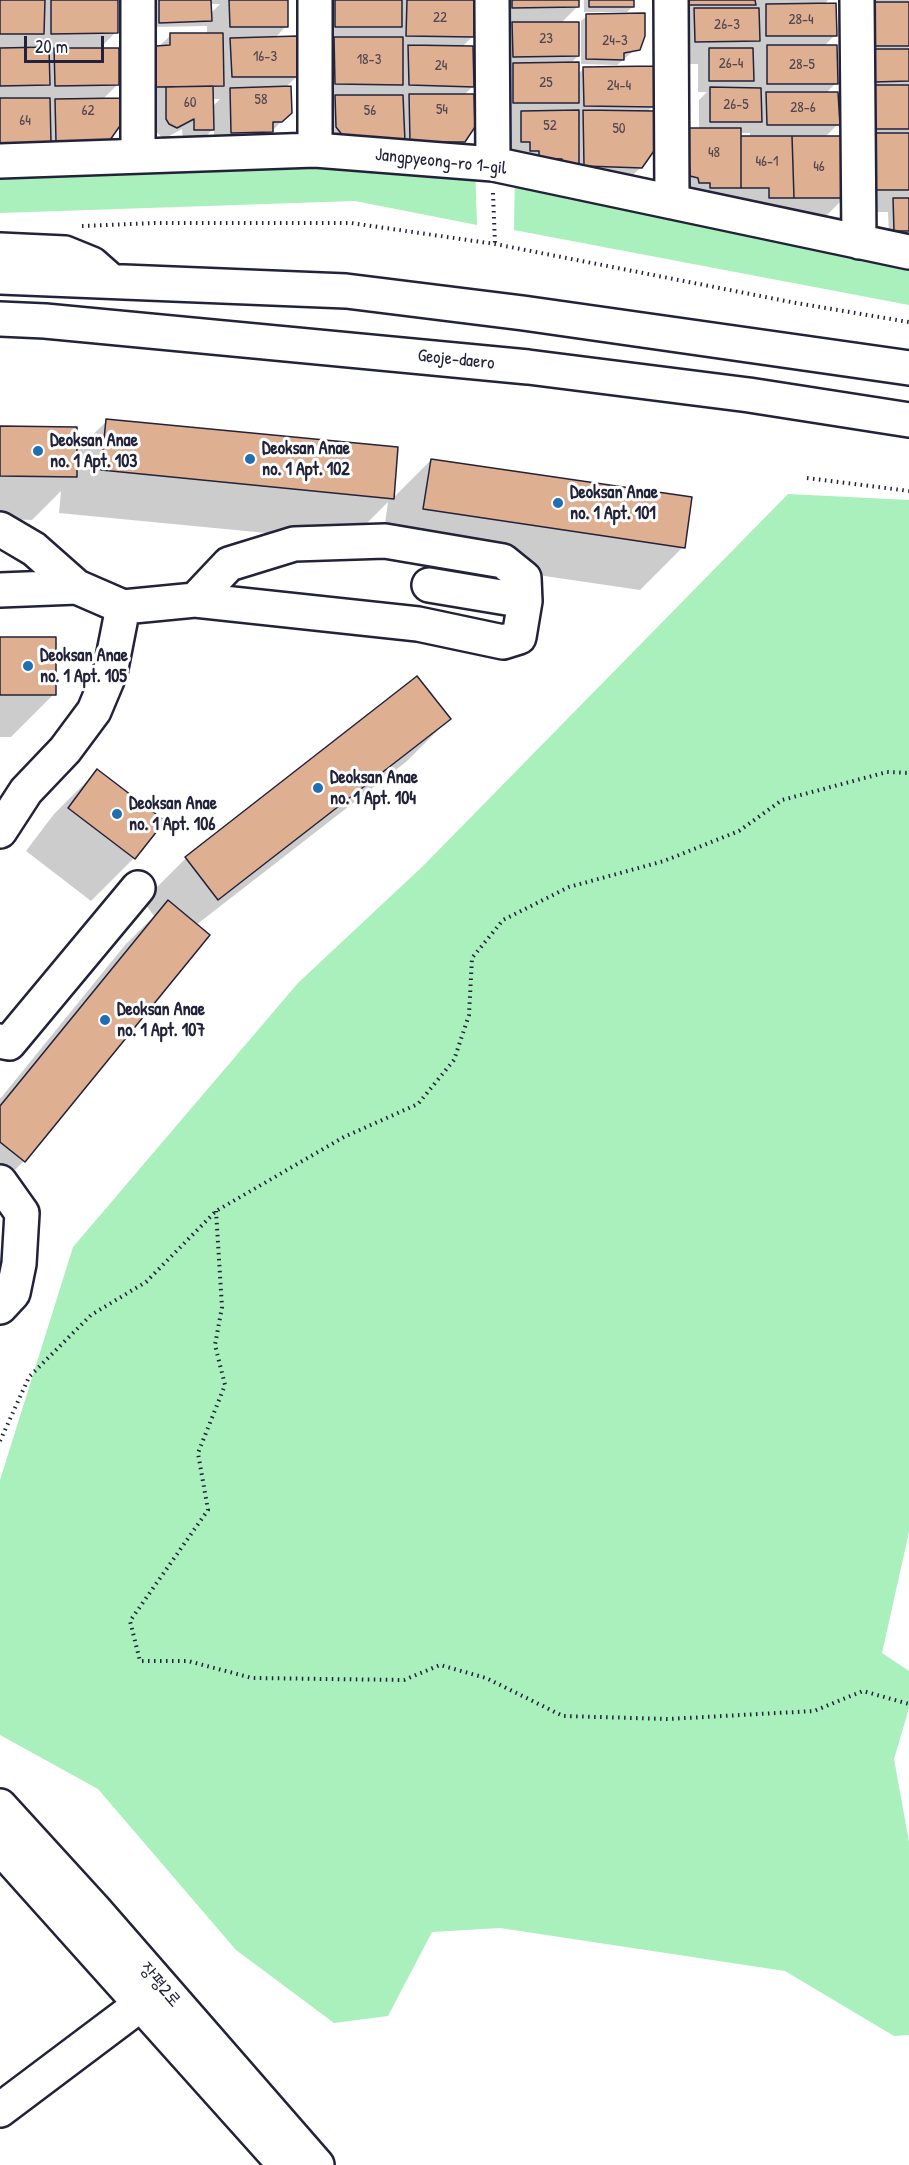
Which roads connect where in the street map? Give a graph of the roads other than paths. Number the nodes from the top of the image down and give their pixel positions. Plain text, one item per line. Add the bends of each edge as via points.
1 (138, 0) edge
2 (315, 0) edge
3 (492, 0) edge
4 (671, 0) edge
5 (857, 0) edge
6 (315, 150) junction
7 (138, 155) junction
8 (0, 161) edge
9 (492, 164) junction
10 (672, 202) junction
11 (859, 242) junction
12 (0, 250) edge
13 (909, 252) edge
14 (0, 276) edge
15 (111, 281) junction
16 (0, 319) edge
17 (909, 368) edge
18 (909, 420) edge
19 (0, 529) edge
20 (429, 585) dead end
21 (77, 587) junction
22 (0, 590) edge
23 (195, 600) junction
24 (525, 602) junction
25 (123, 607) junction
26 (0, 831) edge
27 (138, 888) dead end
28 (0, 1041) edge
29 (0, 1182) edge
30 (0, 1307) edge
31 (3, 1823) edge
32 (0, 1884) edge
33 (82, 1938) junction
34 (151, 1996) junction
35 (0, 2110) edge
36 (285, 2165) edge
37 (317, 2165) edge

1 - 7 street
2 - 6 street
3 - 9 street
4 - 10 street
5 - 11 street
6 - 7 street, Jangpyeong-ro 1-gil
6 - 9 street, Jangpyeong-ro 1-gil
7 - 8 street, Jangpyeong-ro 1-gil
9 - 10 street, Jangpyeong-ro 1-gil
10 - 11 street, Jangpyeong-ro 1-gil
11 - 13 street, Jangpyeong-ro 1-gil
12 - 15 street via 65,253 92,264
14 - 15 street
15 - 17 street via 346,291
16 - 18 street, Geoje-daero via 528,367
19 - 21 street via 34,549
20 - 24 street
21 - 22 street
21 - 25 street
23 - 24 street via 418,624 503,642 519,637
23 - 24 street via 229,564 283,547 385,541 503,561 524,578
23 - 25 street
25 - 26 street via 110,673 94,711 65,750 26,791
27 - 28 street via 9,1043
29 - 30 street via 22,1213 13,1293
31 - 33 street, 장평2로
31 - 34 street, 장평2로
32 - 33 street via 11,1889 58,1935
33 - 34 street, 장평2로
34 - 35 street
34 - 36 street, 장평2로
34 - 37 street, 장평2로

